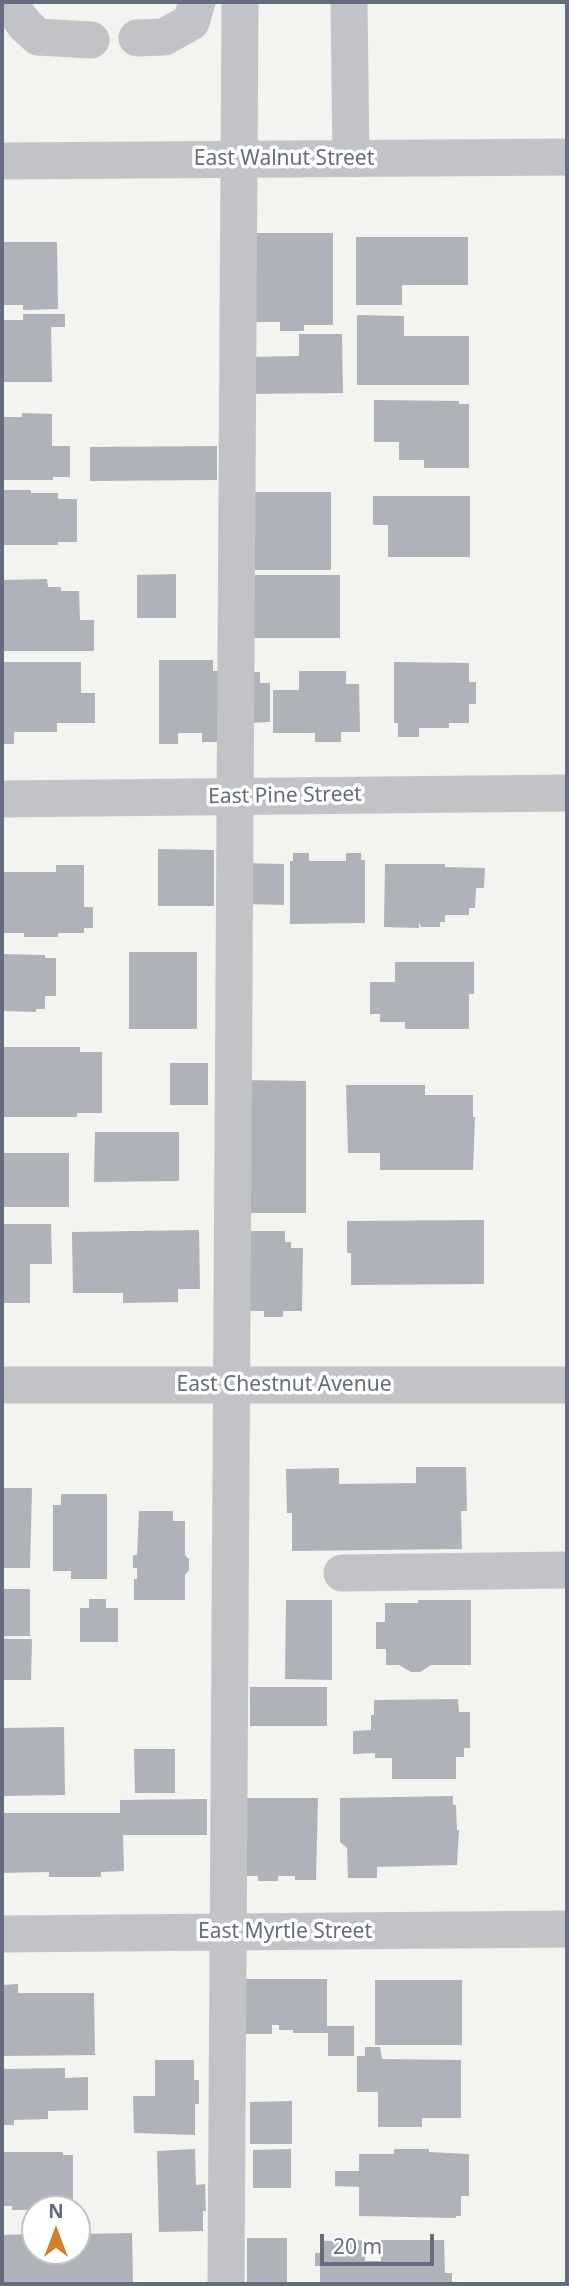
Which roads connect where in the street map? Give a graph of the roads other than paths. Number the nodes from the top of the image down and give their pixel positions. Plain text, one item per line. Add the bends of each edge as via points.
1 (11, 2) edge
2 (197, 2) edge
3 (240, 2) edge
4 (349, 3) edge
5 (137, 38) dead end
6 (91, 40) dead end
7 (567, 157) edge
8 (351, 158) junction
9 (239, 159) junction
10 (2, 161) edge
11 (567, 793) edge
12 (234, 797) junction
13 (2, 799) edge
14 (2, 1385) edge
15 (231, 1385) junction
16 (567, 1385) edge
17 (567, 1570) edge
18 (342, 1573) dead end
19 (567, 1929) edge
20 (228, 1932) junction
21 (2, 1934) edge
22 (226, 2284) edge

1 - 6 street via 38,37
2 - 5 street via 191,22 164,37
3 - 9 street
4 - 8 street
7 - 8 street, East Walnut Street
8 - 9 street, East Walnut Street
9 - 10 street, East Walnut Street
9 - 12 street
11 - 12 street, East Pine Street
12 - 13 street, East Pine Street
12 - 15 street
14 - 15 street, East Chestnut Avenue
15 - 16 street, East Chestnut Avenue
15 - 20 street
17 - 18 street
19 - 20 street, East Myrtle Street
20 - 21 street, East Myrtle Street
20 - 22 street

